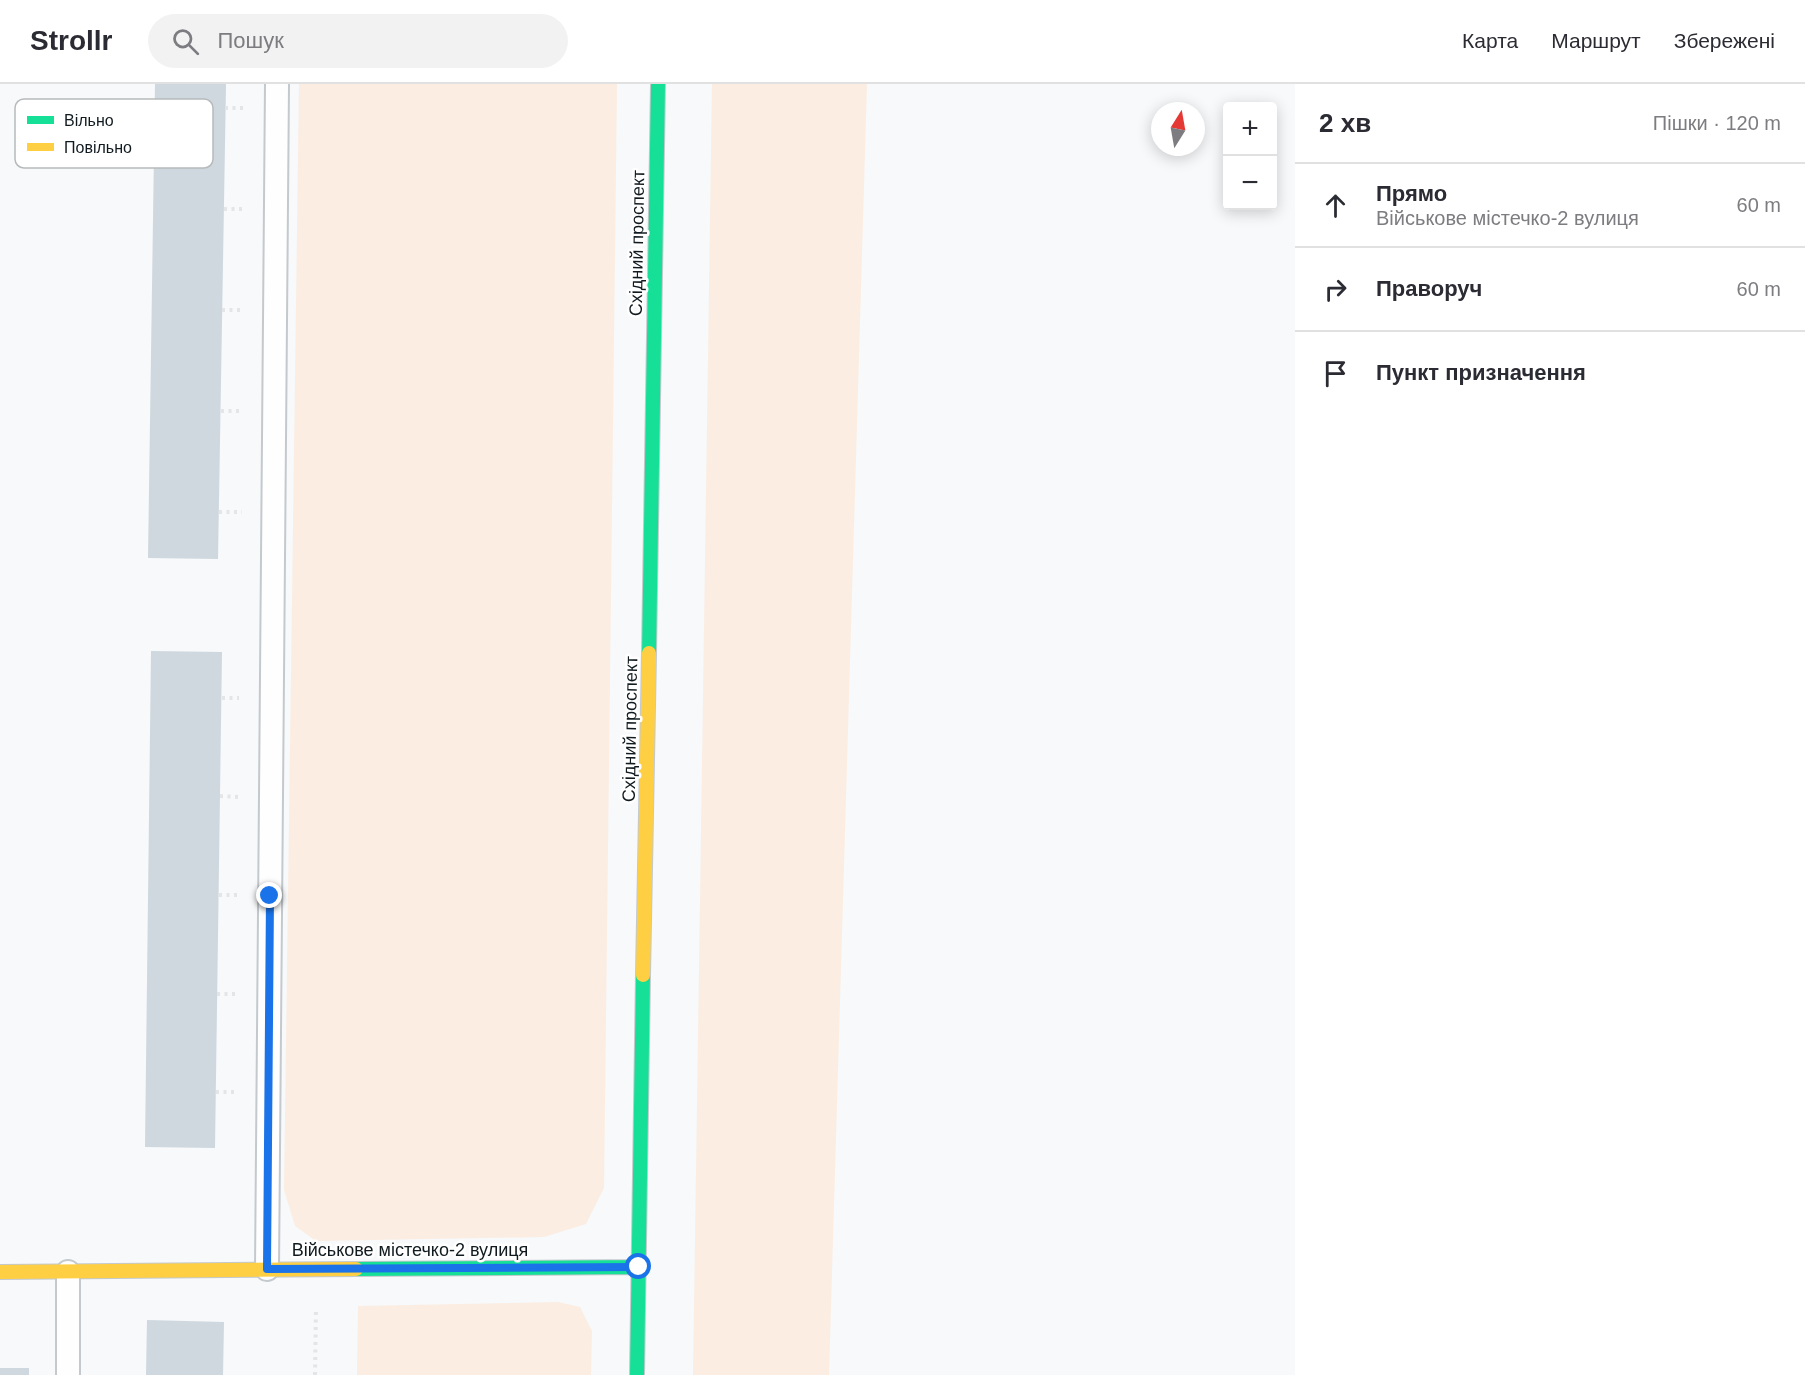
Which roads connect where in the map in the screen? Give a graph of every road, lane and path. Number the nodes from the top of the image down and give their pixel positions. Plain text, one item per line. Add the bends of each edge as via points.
1 (277, 84) edge
2 (658, 84) edge
3 (639, 1267) junction
4 (267, 1269) junction
5 (316, 1269) junction
6 (0, 1272) edge
7 (68, 1272) junction
8 (68, 1375) edge
9 (315, 1375) edge
10 (637, 1375) edge

1 - 4 lane
2 - 3 main road, Східний проспект
3 - 5 main road, Військове містечко-2 вулиця
3 - 10 main road, Східний проспект
4 - 5 main road, Військове містечко-2 вулиця
4 - 7 main road, Військове містечко-2 вулиця
5 - 9 path
6 - 7 main road, Військове містечко-2 вулиця
7 - 8 lane

